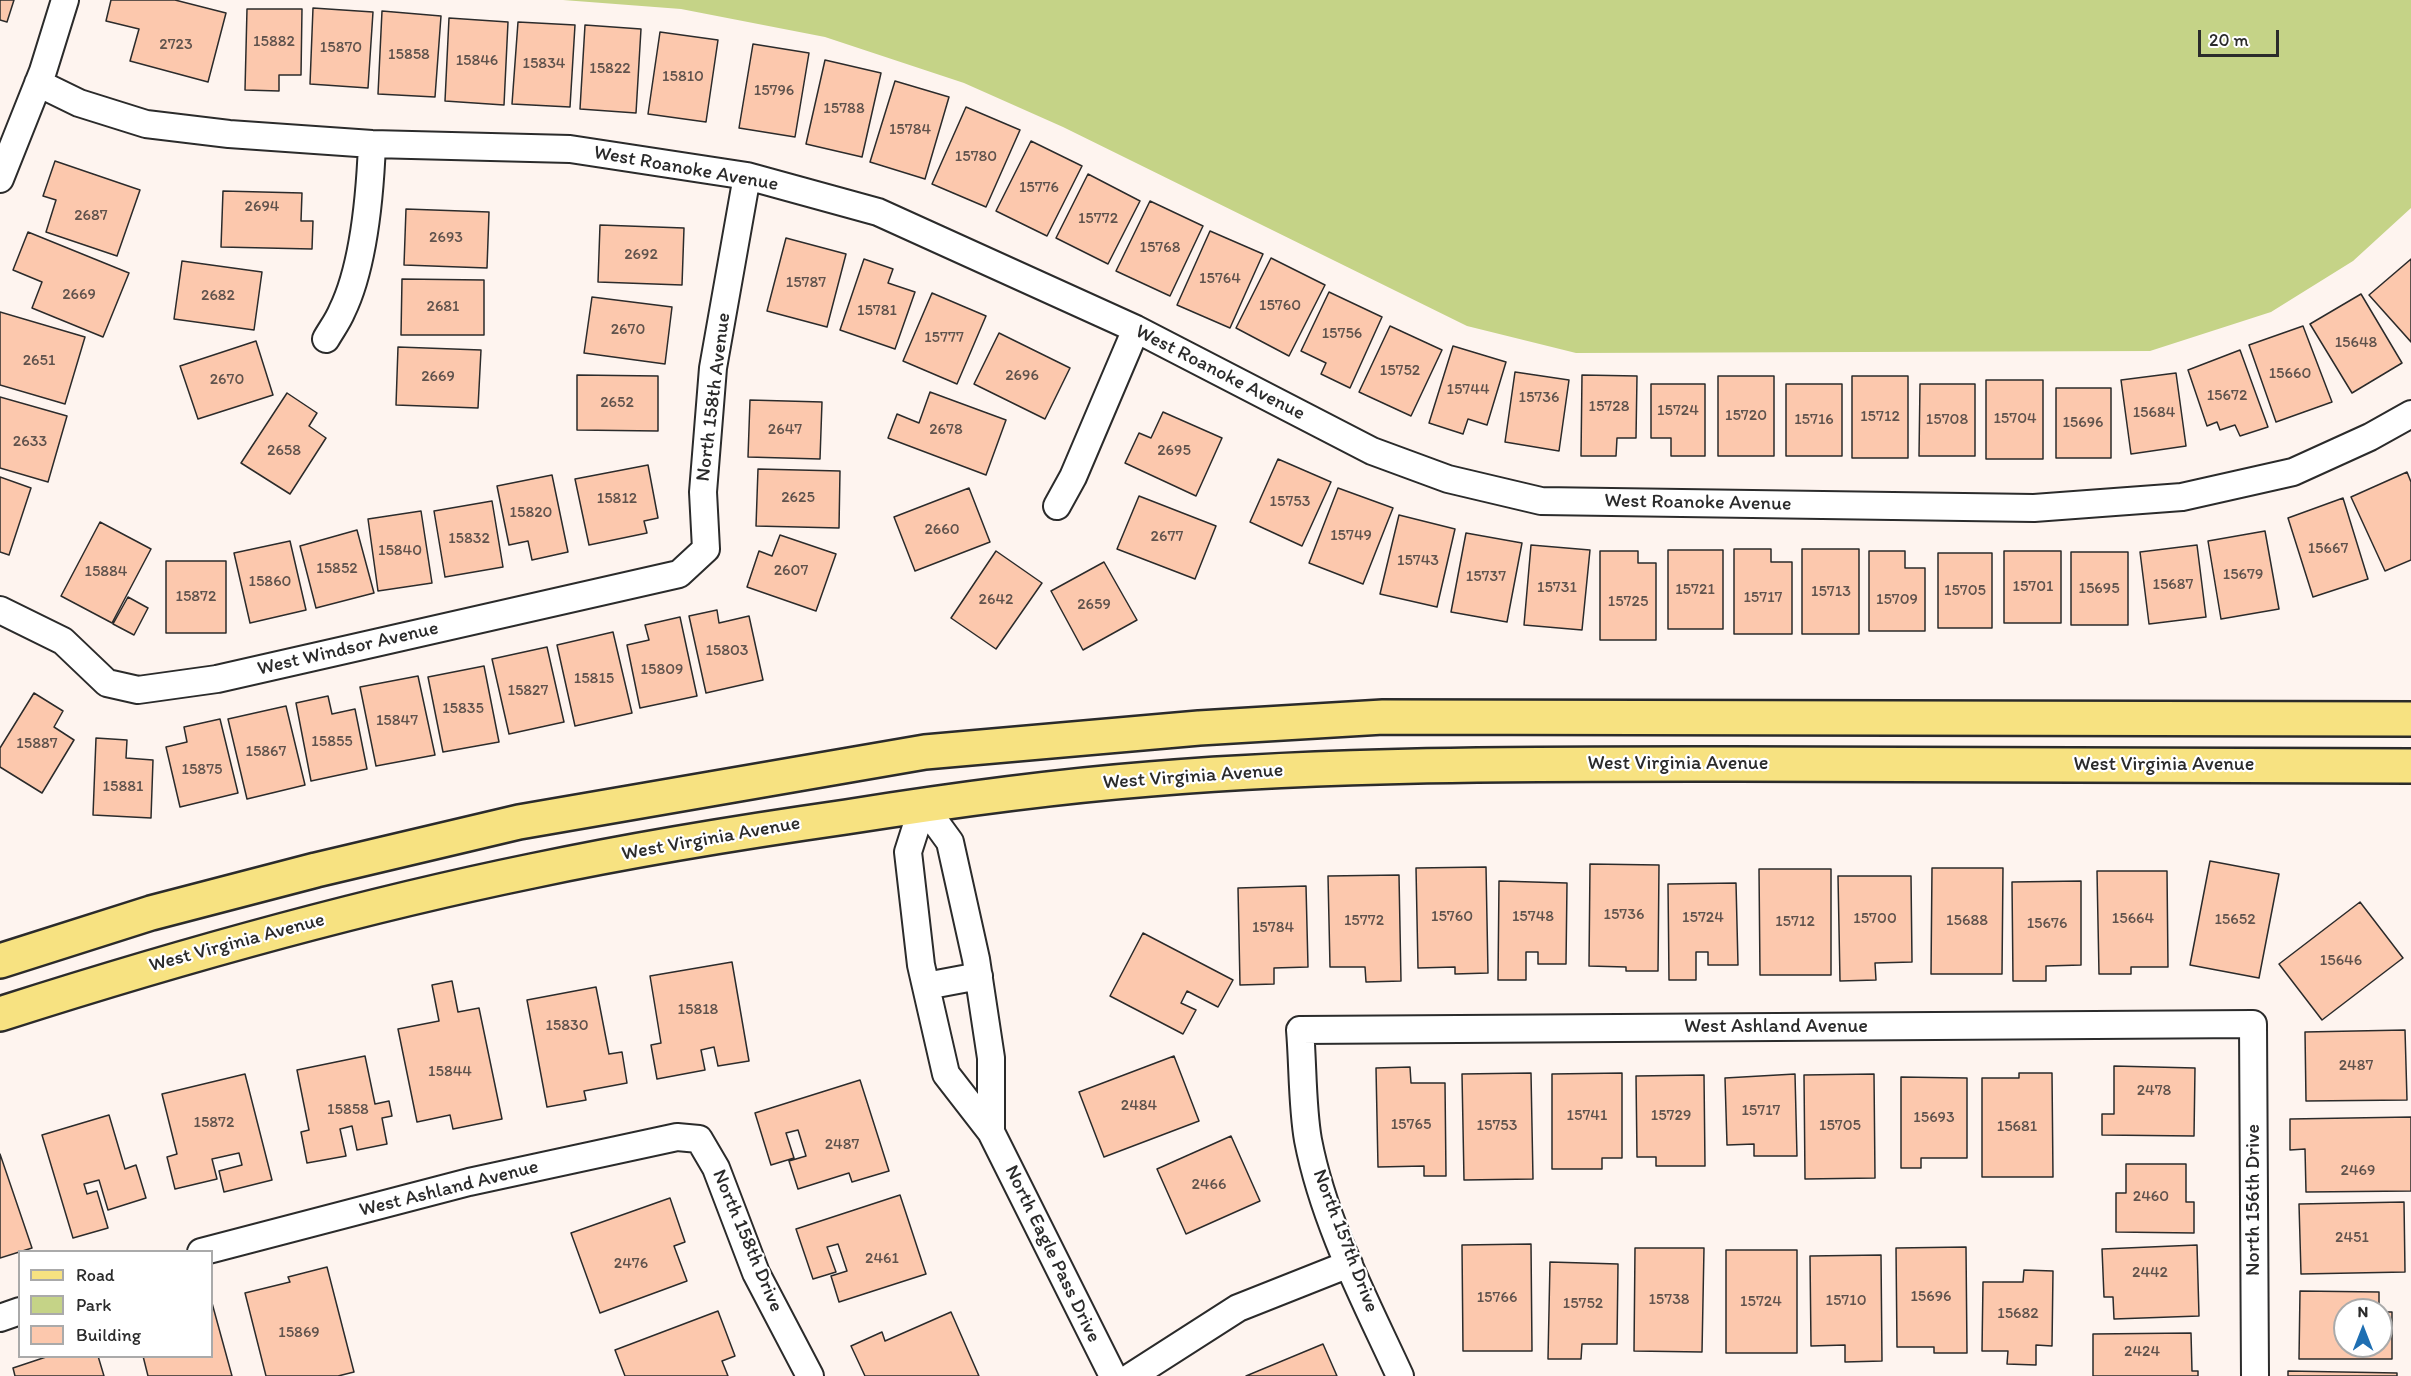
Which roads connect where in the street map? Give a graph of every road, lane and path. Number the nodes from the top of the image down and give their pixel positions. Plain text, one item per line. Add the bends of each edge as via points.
1 (65, 0) edge
2 (38, 83) junction
3 (372, 144) junction
4 (747, 176) junction
5 (0, 179) edge
6 (1136, 329) junction
7 (326, 339) dead end
8 (2411, 414) edge
9 (1057, 506) dead end
10 (706, 549) joint
11 (0, 610) edge
12 (2411, 719) edge
13 (2411, 766) edge
14 (923, 805) junction
15 (0, 962) edge
16 (979, 976) junction
17 (926, 986) junction
18 (0, 1014) edge
19 (2253, 1024) joint
20 (1300, 1030) joint
21 (992, 1132) junction
22 (699, 1139) joint
23 (205, 1250) edge
24 (1349, 1264) junction
25 (18, 1312) edge
26 (0, 1318) edge
27 (810, 1376) edge
28 (1113, 1376) edge
29 (1132, 1376) edge
30 (1400, 1376) edge
31 (2255, 1376) edge

1 - 2 street
2 - 3 street, West Roanoke Avenue via 79,103 146,124
2 - 5 street
3 - 4 street, West Roanoke Avenue via 570,149
3 - 7 street via 371,186 357,265 343,310
4 - 6 street, West Roanoke Avenue via 878,212
4 - 10 street, North 158th Avenue via 713,368 703,492
6 - 8 street, West Roanoke Avenue via 1372,451 1448,480 1540,501 2034,508 2182,497 2293,472
6 - 9 street
10 - 11 street, West Windsor Avenue via 679,574 217,679 138,690 107,683 63,640
12 - 15 main road via 1383,717 1199,728 925,752 519,822 151,914
13 - 14 main road, West Virginia Avenue via 1496,764 1333,768 1140,779
14 - 16 street, North Eagle Pass Drive via 950,842
14 - 17 street, North Eagle Pass Drive via 908,852
14 - 18 main road, West Virginia Avenue via 692,840 528,872 332,917
16 - 17 street
16 - 21 street, North Eagle Pass Drive via 991,1058
17 - 21 street, North Eagle Pass Drive via 946,1074
19 - 20 street, West Ashland Avenue
19 - 31 street, North 156th Drive
20 - 24 street, North 157th Drive via 1308,1140 1326,1205
21 - 28 street, North Eagle Pass Drive
22 - 23 street, West Ashland Avenue via 677,1137 469,1182
22 - 27 street, North 158th Drive via 716,1168 756,1272
24 - 29 street via 1238,1308
24 - 30 street, North 157th Drive
25 - 26 street

